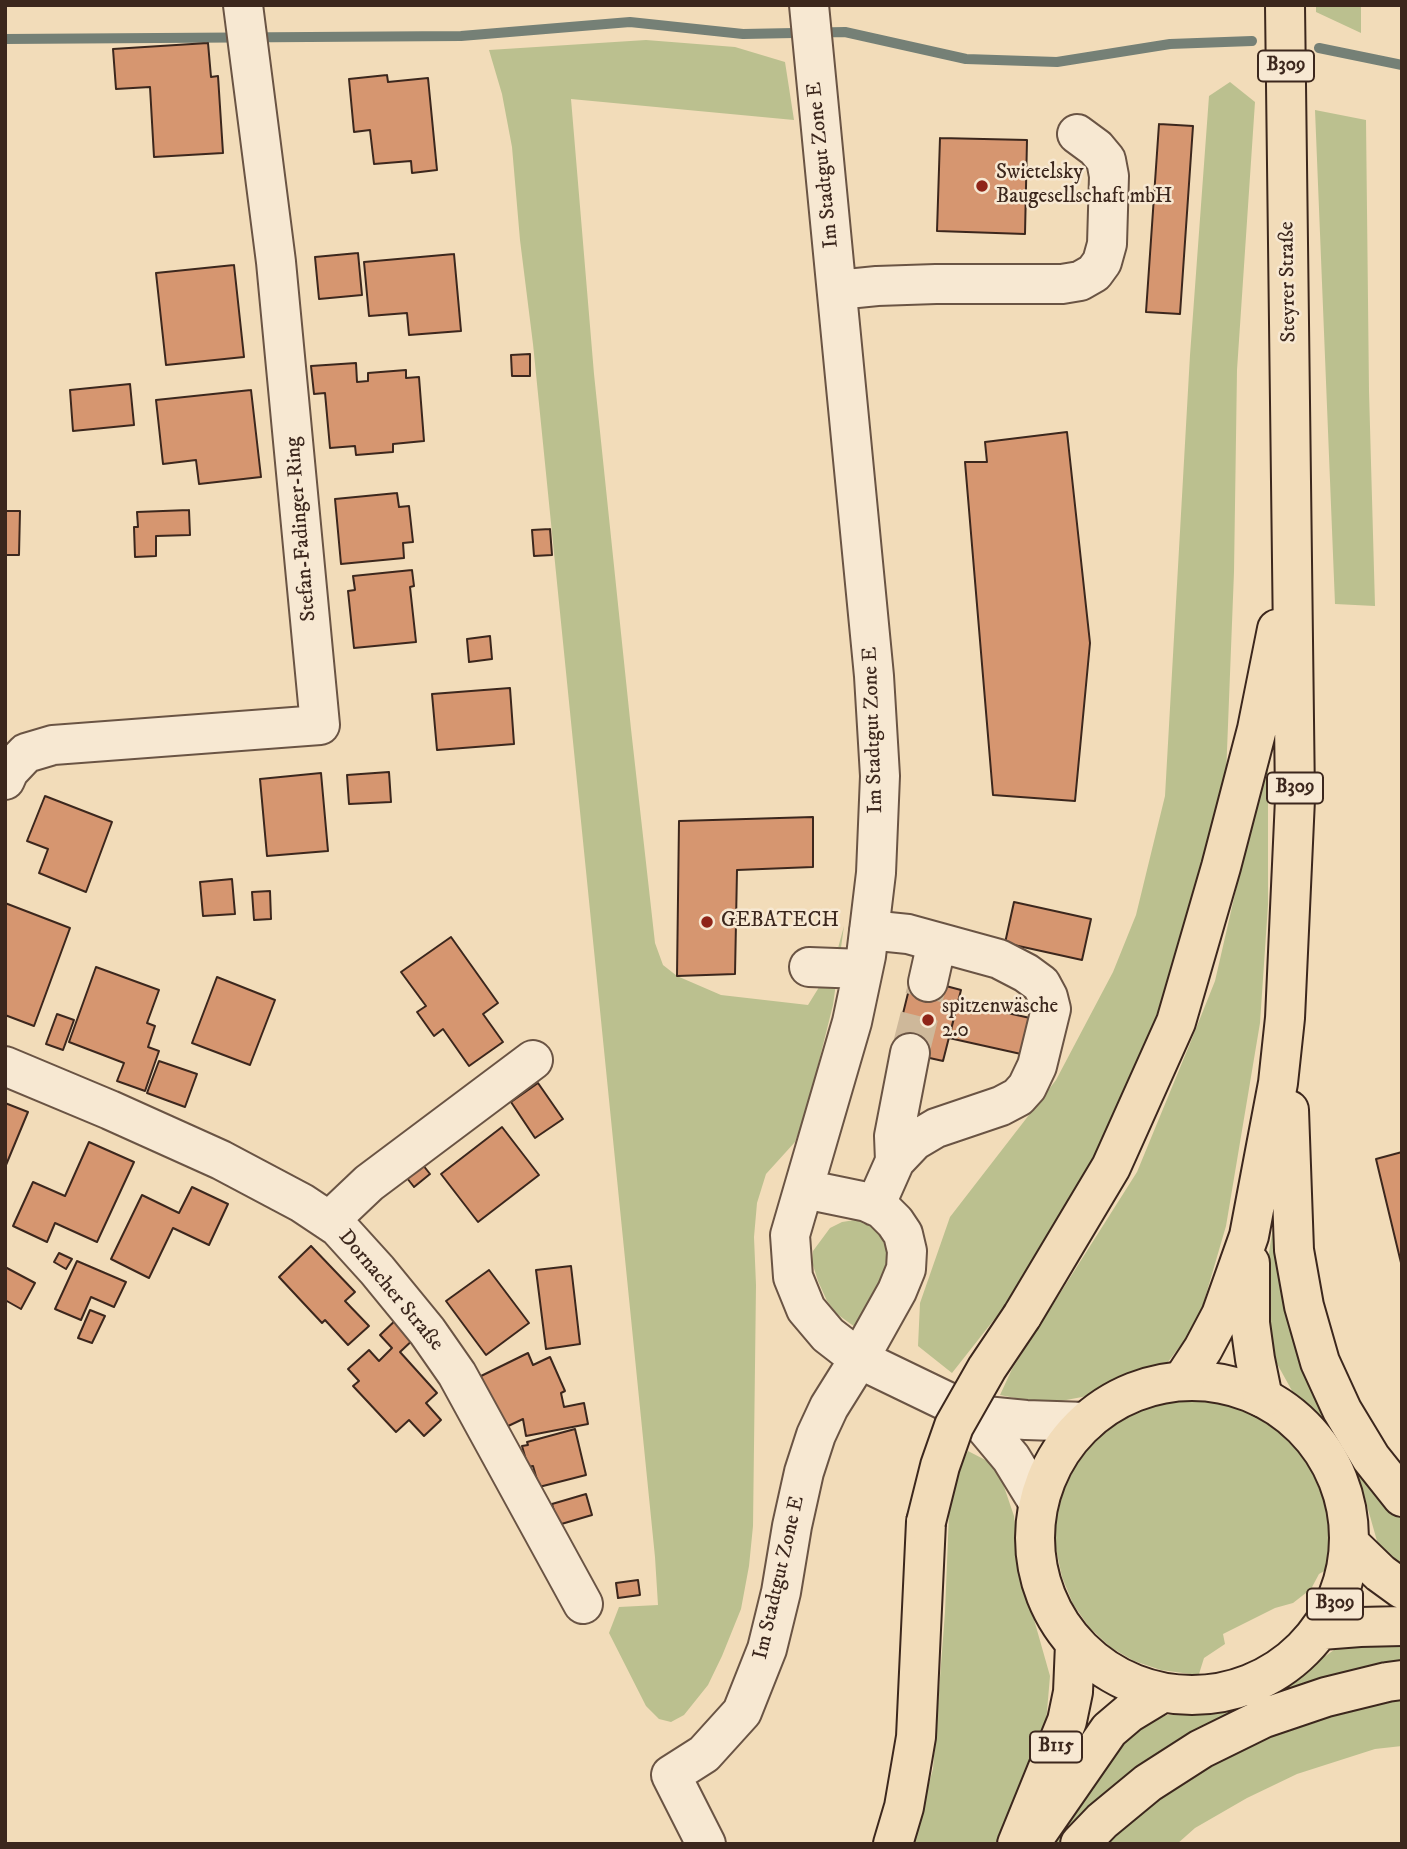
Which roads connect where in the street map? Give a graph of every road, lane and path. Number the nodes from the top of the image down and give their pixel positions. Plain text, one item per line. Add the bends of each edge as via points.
1 (809, 5) edge
2 (1285, 5) edge
3 (245, 24) edge
4 (1077, 134) dead end
5 (837, 290) junction
6 (1291, 559) junction
7 (5, 780) edge
8 (869, 930) junction
9 (937, 942) junction
10 (809, 967) dead end
11 (863, 969) junction
12 (928, 982) tunnel mouth
13 (1285, 1018) junction
14 (910, 1053) tunnel mouth
15 (533, 1060) dead end
16 (5, 1066) edge
17 (895, 1161) junction
18 (804, 1189) junction
19 (875, 1206) junction
20 (330, 1220) junction
21 (1249, 1236) junction
22 (859, 1359) junction
23 (1182, 1381) junction
24 (1263, 1398) junction
25 (975, 1415) junction
26 (1086, 1422) junction
27 (1402, 1497) edge
28 (1038, 1503) junction
29 (1350, 1544) junction
30 (1402, 1590) edge
31 (583, 1604) dead end
32 (1402, 1626) edge
33 (1321, 1630) junction
34 (1075, 1644) junction
35 (1402, 1680) edge
36 (1162, 1693) junction
37 (706, 1844) edge
38 (893, 1844) edge
39 (1017, 1844) edge
40 (1030, 1844) edge
41 (1080, 1844) edge

1 - 5 street, Im Stadtgut Zone E
2 - 6 main road, Steyrer Straße / B309
3 - 7 street, Stefan-Fadinger-Ring via 276,262 320,725 53,745 26,753
4 - 5 street via 1106,160 1109,176 1107,244 1094,273 1062,284
5 - 8 street, Im Stadtgut Zone E via 880,776
6 - 13 main road, B309 via 1295,799
6 - 38 main road, bridge via 1256,729 1176,1022 1111,1167 987,1368 954,1426 940,1466 926,1522 916,1737
8 - 9 street
8 - 11 street, Im Stadtgut Zone E
9 - 12 street
9 - 17 street via 999,959 1026,973 1041,984 1051,1009 1037,1066 1018,1097 936,1128 914,1141
10 - 11 street
11 - 18 street, Im Stadtgut Zone E
13 - 21 main road, B309 via 1278,1083
13 - 27 main road via 1294,1250 1304,1306 1320,1362 1342,1410
14 - 17 street via 894,1136
15 - 20 street via 369,1183
16 - 20 street, Dornacher Straße via 221,1160
17 - 19 street
18 - 19 street
18 - 22 street, Im Stadtgut Zone E via 790,1235 793,1277 813,1317
19 - 22 street via 903,1234 906,1269
20 - 31 street, Dornacher Straße via 377,1269 457,1374
21 - 23 main road, B309 via 1221,1315
21 - 24 main road, B309 via 1250,1323
22 - 25 street, Im Stadtgut Zone E
22 - 37 street, Im Stadtgut Zone E via 816,1435 767,1649 742,1712 705,1754 671,1775
23 - 24 main road, B309 via 1224,1384
23 - 26 main road, B309 via 1147,1387 1115,1401
24 - 29 main road, B309 via 1300,1423 1328,1458 1345,1500
25 - 26 street, Im Stadtgut Zone E
25 - 28 street, Im Stadtgut Zone E via 1011,1458
26 - 28 main road, B309 via 1048,1472
28 - 34 main road, B309 via 1034,1540 1039,1578 1053,1614
29 - 30 main road
29 - 33 main road, B309 via 1346,1575
32 - 33 main road
33 - 36 main road, B309 via 1289,1662 1251,1685 1207,1695
34 - 36 main road, B309 via 1100,1667
34 - 39 main road, B115 via 1067,1721
35 - 41 main road via 1326,1697 1264,1718 1201,1749 1148,1783
36 - 40 main road, B115 via 1109,1730

